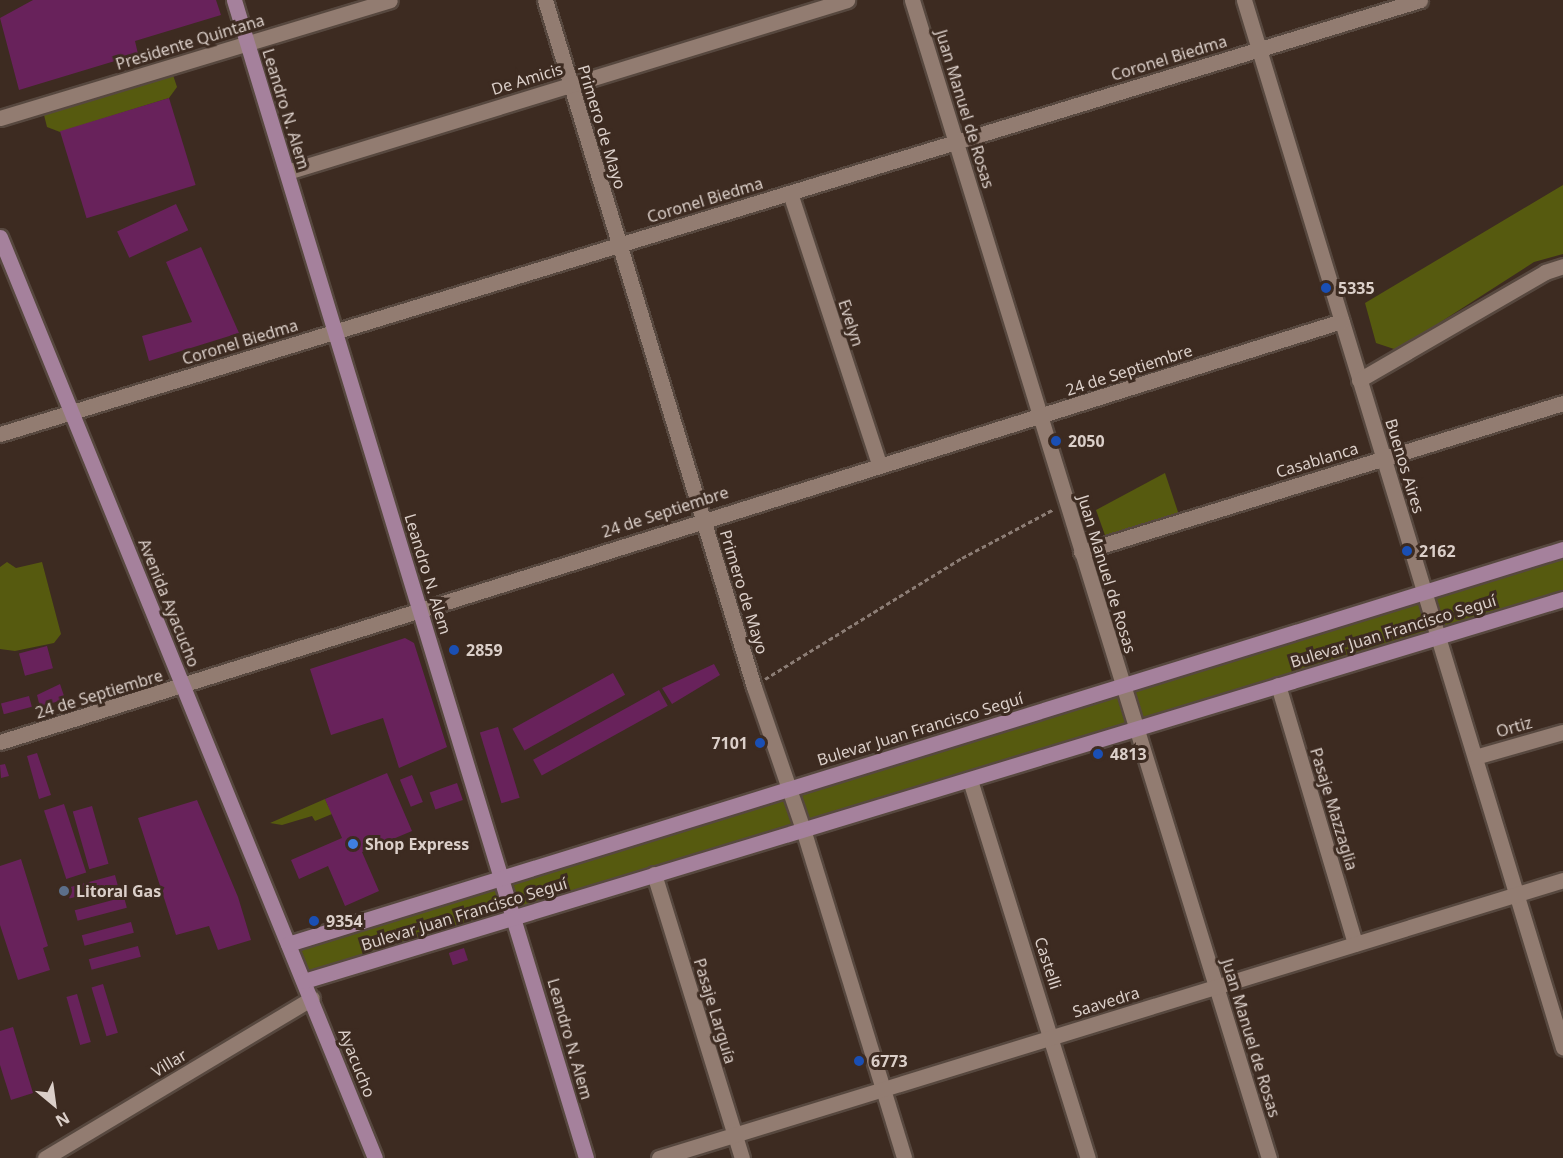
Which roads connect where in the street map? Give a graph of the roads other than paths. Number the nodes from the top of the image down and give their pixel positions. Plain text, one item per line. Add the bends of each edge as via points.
1 (234, 0) edge
2 (390, 0) edge
3 (545, 0) edge
4 (847, 0) edge
5 (912, 0) edge
6 (1244, 0) edge
7 (1420, 0) edge
8 (248, 43) junction
9 (1259, 49) junction
10 (571, 84) junction
11 (0, 118) edge
12 (956, 142) junction
13 (287, 172) junction
14 (790, 193) junction
15 (0, 237) edge
16 (619, 244) junction
17 (1563, 266) edge
18 (1342, 321) junction
19 (336, 331) junction
20 (1359, 380) junction
21 (1563, 403) edge
22 (72, 412) junction
23 (1040, 418) junction
24 (0, 434) edge
25 (1384, 459) junction
26 (879, 464) junction
27 (703, 518) junction
28 (1563, 549) edge
29 (1082, 552) junction
30 (1424, 591) junction
31 (1563, 599) edge
32 (421, 610) junction
33 (1438, 637) junction
34 (1123, 685) junction
35 (1278, 685) junction
36 (183, 687) junction
37 (1137, 731) junction
38 (1563, 732) edge
39 (0, 742) edge
40 (1475, 757) junction
41 (970, 780) junction
42 (788, 789) junction
43 (803, 829) junction
44 (654, 874) junction
45 (502, 877) junction
46 (1563, 880) edge
47 (1516, 894) junction
48 (516, 918) junction
49 (288, 944) junction
50 (1355, 944) junction
51 (304, 981) junction
52 (1216, 987) junction
53 (312, 998) junction
54 (1053, 1037) junction
55 (1563, 1047) edge
56 (883, 1089) junction
57 (735, 1135) junction
58 (45, 1158) edge
59 (375, 1158) edge
60 (586, 1158) edge
61 (659, 1158) edge
62 (742, 1158) edge
63 (904, 1158) edge
64 (1088, 1158) edge
65 (1269, 1158) edge

1 - 8 main road, Leandro N. Alem
2 - 8 street, Presidente Quintana
3 - 10 street, Primero de Mayo
4 - 10 street, De Amicis
5 - 12 street, Juan Manuel de Rosas
6 - 9 street, Buenos Aires
7 - 9 street, Coronel Biedma
8 - 11 street, Presidente Quintana
8 - 13 main road, Leandro N. Alem
9 - 12 street, Coronel Biedma
9 - 18 street, Buenos Aires
10 - 13 street, De Amicis
10 - 16 street, Primero de Mayo
12 - 14 street, Coronel Biedma
12 - 23 street, Juan Manuel de Rosas
13 - 19 main road, Leandro N. Alem
14 - 16 street, Coronel Biedma
14 - 26 street, Evelyn
15 - 22 main road, Avenida Ayacucho
16 - 19 street, Coronel Biedma
16 - 27 street, Primero de Mayo
17 - 20 street via 1545,272
18 - 20 street, Buenos Aires
18 - 23 street, 24 de Septiembre
19 - 22 street, Coronel Biedma
19 - 32 main road, Leandro N. Alem
20 - 25 street, Buenos Aires
21 - 25 street, Casablanca
22 - 24 street, Coronel Biedma
22 - 36 main road, Avenida Ayacucho
23 - 26 street, 24 de Septiembre
23 - 29 street, Juan Manuel de Rosas
25 - 29 street, Casablanca
25 - 30 street, Buenos Aires
26 - 27 street, 24 de Septiembre
27 - 32 street, 24 de Septiembre
27 - 42 street, Primero de Mayo
28 - 30 main road, Bulevar Juan Francisco Seguí
29 - 34 street, Juan Manuel de Rosas
30 - 33 street, Buenos Aires
30 - 34 main road, Bulevar Juan Francisco Seguí
31 - 33 main road, Bulevar Juan Francisco Seguí
32 - 36 street, 24 de Septiembre
32 - 45 main road, Leandro N. Alem
33 - 35 main road, Bulevar Juan Francisco Seguí
33 - 40 street, Buenos Aires
34 - 37 street, Juan Manuel de Rosas
34 - 42 main road, Bulevar Juan Francisco Seguí
35 - 37 main road, Bulevar Juan Francisco Seguí
35 - 50 street, Pasaje Mazzaglia
36 - 39 street, 24 de Septiembre
36 - 49 main road, Avenida Ayacucho
37 - 41 main road, Bulevar Juan Francisco Seguí
37 - 52 street, Juan Manuel de Rosas
38 - 40 street, Ortiz
40 - 47 street, Buenos Aires
41 - 43 main road, Bulevar Juan Francisco Seguí
41 - 54 street, Castelli
42 - 43 street, Primero de Mayo
42 - 45 main road, Bulevar Juan Francisco Seguí
43 - 44 main road, Bulevar Juan Francisco Seguí
43 - 56 street, Primero de Mayo
44 - 48 main road, Bulevar Juan Francisco Seguí
44 - 57 street, Pasaje Larguía
45 - 48 main road, Leandro N. Alem
45 - 49 main road, Bulevar Juan Francisco Seguí
46 - 47 street, Saavedra
47 - 50 street, Saavedra
47 - 55 street, Buenos Aires
48 - 51 main road, Bulevar Juan Francisco Seguí
48 - 60 main road, Leandro N. Alem
49 - 51 main road, Avenida Ayacucho
50 - 52 street, Saavedra
51 - 53 main road, Ayacucho
52 - 54 street, Saavedra
52 - 65 street, Juan Manuel de Rosas
53 - 58 street, Villar
53 - 59 main road, Ayacucho
54 - 56 street, Saavedra
54 - 64 street, Castelli
56 - 57 street, Saavedra
56 - 63 street, Primero de Mayo
57 - 61 street, Saavedra
57 - 62 street, Pasaje Larguía

